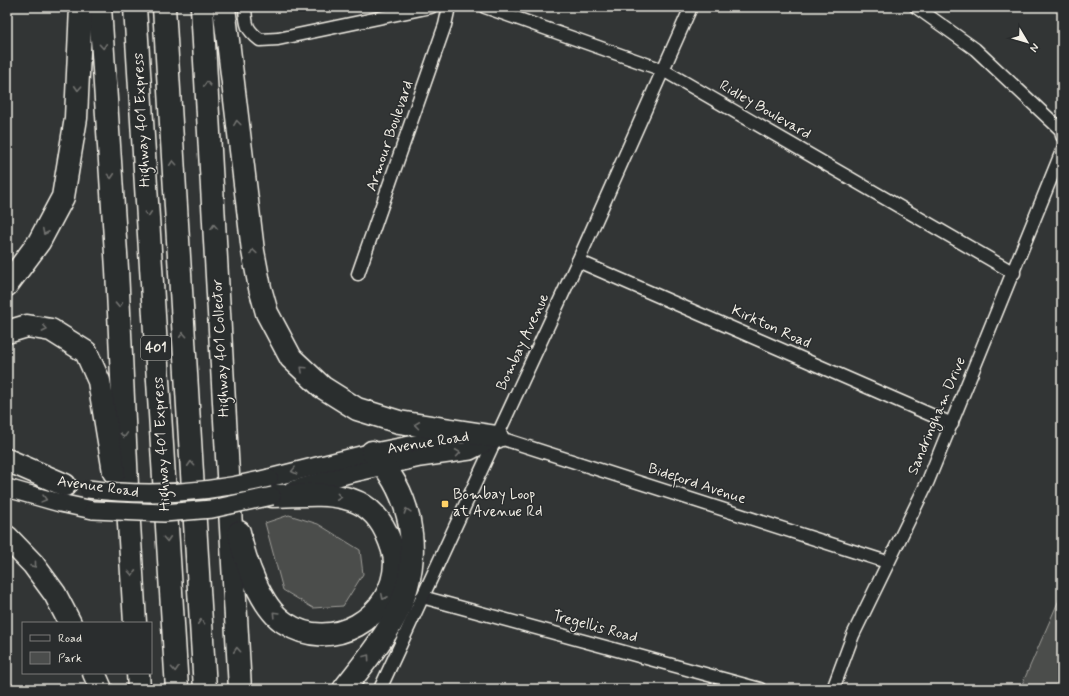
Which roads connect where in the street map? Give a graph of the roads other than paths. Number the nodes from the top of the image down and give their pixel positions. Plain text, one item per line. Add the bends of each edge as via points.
1 (81, 7) edge
2 (100, 7) edge
3 (135, 7) edge
4 (164, 7) edge
5 (202, 7) edge
6 (224, 7) edge
7 (245, 7) edge
8 (431, 7) edge
9 (449, 7) edge
10 (485, 7) edge
11 (691, 7) edge
12 (916, 7) edge
13 (663, 70) junction
14 (1061, 133) edge
15 (1062, 151) edge
16 (578, 261) junction
17 (1014, 273) junction
18 (358, 274) dead end
19 (7, 285) edge
20 (7, 332) edge
21 (952, 424) junction
22 (498, 437) junction
23 (379, 459) junction
24 (7, 460) edge
25 (7, 467) edge
26 (228, 476) junction
27 (65, 485) junction
28 (270, 487) junction
29 (7, 488) edge
30 (128, 506) junction
31 (7, 537) edge
32 (887, 562) junction
33 (422, 597) junction
34 (69, 622) edge
35 (135, 622) edge
36 (94, 674) edge
37 (138, 674) edge
38 (101, 689) edge
39 (139, 689) edge
40 (177, 689) edge
41 (205, 689) edge
42 (240, 689) edge
43 (344, 689) edge
44 (380, 689) edge
45 (760, 689) edge
46 (833, 689) edge

1 -> 19 highway via 76,118 62,197 39,242
2 -> 30 highway, 401 via 117,269
3 -> 40 highway, Highway 401 Express / 401
41 -> 4 highway, Highway 401 Express / 401
26 -> 5 highway, Highway 401 Collector
22 -> 6 highway via 399,422 357,409 322,387 291,358 267,313 260,288 252,243
7 - 8 street via 249,32 260,40 278,39
9 - 18 street, Armour Boulevard via 445,26
10 - 13 street, Ridley Boulevard
11 - 13 street, Bombay Avenue
12 - 14 street via 975,49
13 - 16 street, Bombay Avenue
13 - 17 street, Ridley Boulevard
15 - 17 street, Sandringham Drive
16 - 21 street, Kirkton Road
16 - 22 street, Bombay Avenue
17 - 21 street, Sandringham Drive
20 -> 30 highway via 27,326 51,330 86,352 99,381 116,479
21 - 32 street, Sandringham Drive via 928,481
22 - 23 main road, Avenue Road via 470,451 420,458
22 - 32 street, Bideford Avenue
22 - 33 street, Bombay Avenue
23 - 28 main road, Avenue Road via 345,475
43 -> 23 highway via 391,624 411,572 413,550 409,516 399,491
24 - 27 highway
25 - 27 main road, Avenue Road
28 -> 26 highway via 346,498 364,505 380,520 392,544 395,563 392,581 380,606 361,624 334,634 304,632 284,623 268,606 242,546
42 -> 26 highway, Highway 401 Collector
27 - 28 main road, Avenue Road, bridge via 142,494 241,485
29 -> 28 main road, Avenue Road, bridge via 93,510 164,513 212,509
30 -> 35 highway, 401
31 -> 34 highway via 33,564 55,594
32 - 46 street, Sandringham Drive via 853,635
33 - 44 street, Bombay Avenue
33 - 45 street, Tregellis Road
36 - 38 highway
37 - 39 highway

